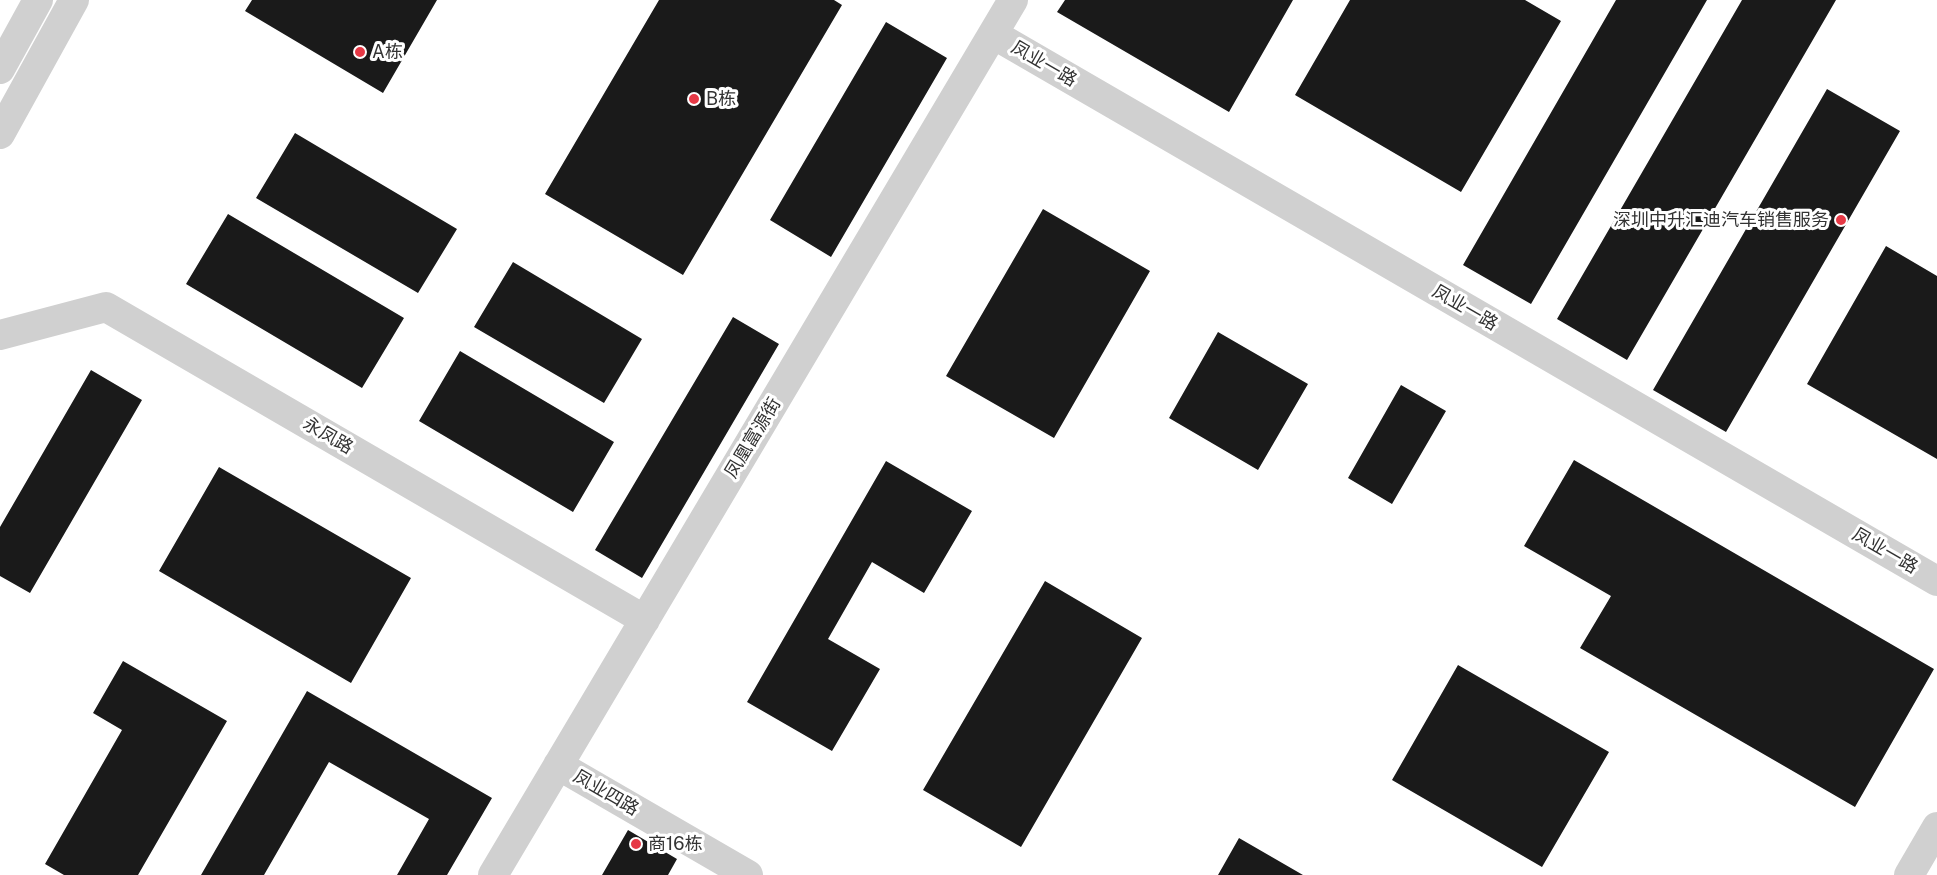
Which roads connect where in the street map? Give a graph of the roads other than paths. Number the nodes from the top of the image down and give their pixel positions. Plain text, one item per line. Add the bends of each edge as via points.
1 (38, 0) edge
2 (74, 0) edge
3 (1013, 0) edge
4 (993, 34) junction
5 (0, 69) edge
6 (0, 134) edge
7 (0, 335) edge
8 (1937, 581) edge
9 (645, 620) junction
10 (558, 765) junction
11 (1937, 827) edge
12 (493, 875) edge
13 (748, 875) edge
14 (1909, 875) edge

1 - 5 street
2 - 6 street
3 - 4 street, 凤凰富源街
4 - 8 street, 凤业一路
4 - 9 street, 凤凰富源街
7 - 9 street, 永凤路 via 106,307
9 - 10 street, 凤凰富源街
10 - 12 street, 凤凰富源街
10 - 13 street, 凤业四路
11 - 14 street

